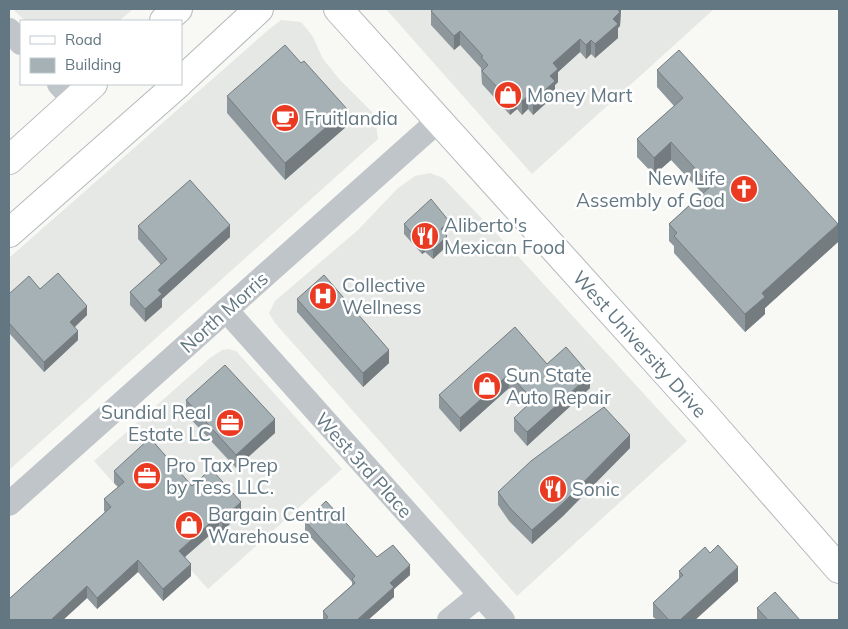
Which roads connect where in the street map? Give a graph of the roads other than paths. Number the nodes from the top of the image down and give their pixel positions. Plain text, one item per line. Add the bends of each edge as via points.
1 (178, 9) edge
2 (259, 9) edge
3 (338, 9) edge
4 (165, 20) edge
5 (9, 30) edge
6 (20, 42) edge
7 (182, 80) edge
8 (177, 85) edge
9 (75, 89) edge
10 (439, 120) junction
11 (9, 160) edge
12 (9, 233) edge
13 (226, 310) junction
14 (9, 504) edge
15 (839, 569) edge
16 (480, 595) junction
17 (450, 620) edge
18 (503, 620) edge

1 - 4 main road
2 - 7 main road
3 - 10 main road, West University Drive
5 - 6 street
8 - 12 main road
9 - 11 main road
10 - 13 street, North Morris
10 - 15 main road, West University Drive
13 - 14 street, North Morris
13 - 16 street, West 3rd Place
16 - 17 street
16 - 18 street, West 3rd Place

